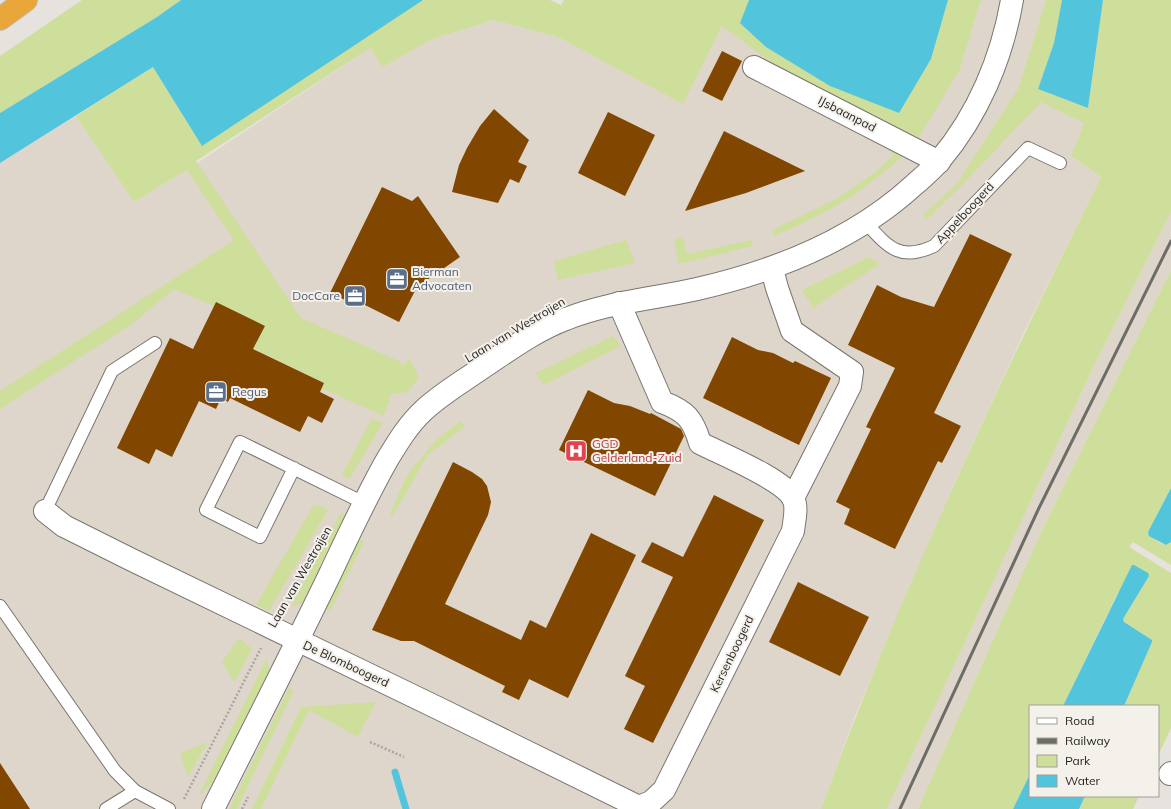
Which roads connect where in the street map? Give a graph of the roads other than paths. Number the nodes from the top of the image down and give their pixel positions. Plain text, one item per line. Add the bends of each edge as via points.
1 (7, 0) edge
2 (26, 0) edge
3 (1012, 0) edge
4 (0, 4) edge
5 (0, 19) edge
6 (754, 67) dead end
7 (939, 162) junction
8 (1060, 163) dead end
9 (866, 222) junction
10 (772, 269) junction
11 (619, 303) junction
12 (155, 343) dead end
13 (294, 468) junction
14 (793, 498) junction
15 (364, 503) junction
16 (45, 511) joint
17 (0, 606) edge
18 (297, 641) junction
19 (134, 791) junction
20 (644, 806) edge
21 (106, 809) edge
22 (169, 809) edge
23 (213, 809) edge

1 - 4 highway
2 - 5 highway
3 - 7 street, Laan van Westroijen via 998,56 979,101 959,136
6 - 7 street, IJsbaanpad
7 - 9 street, Laan van Westroijen via 895,202
8 - 9 lane, Appelboogerd via 1028,148 934,246 924,251 901,252 891,248
9 - 10 street, Laan van Westroijen via 808,254
10 - 11 street, Laan van Westroijen via 697,289
10 - 14 street via 792,331 852,372 850,386
11 - 14 street via 662,402 680,409 696,427 700,443 780,484
11 - 15 street, Laan van Westroijen via 589,310 552,325 443,394 405,430
12 - 16 lane via 112,371
13 - 13 lane via 240,442 206,510 260,537
13 - 15 lane
14 - 20 street, Kersenboogerd via 793,531 664,790
15 - 18 street, Laan van Westroijen
16 - 18 street, De Blomboogerd via 70,530
17 - 19 lane via 115,771
18 - 20 street, De Blomboogerd
18 - 23 street, Laan van Westroijen
19 - 21 lane
19 - 22 lane

